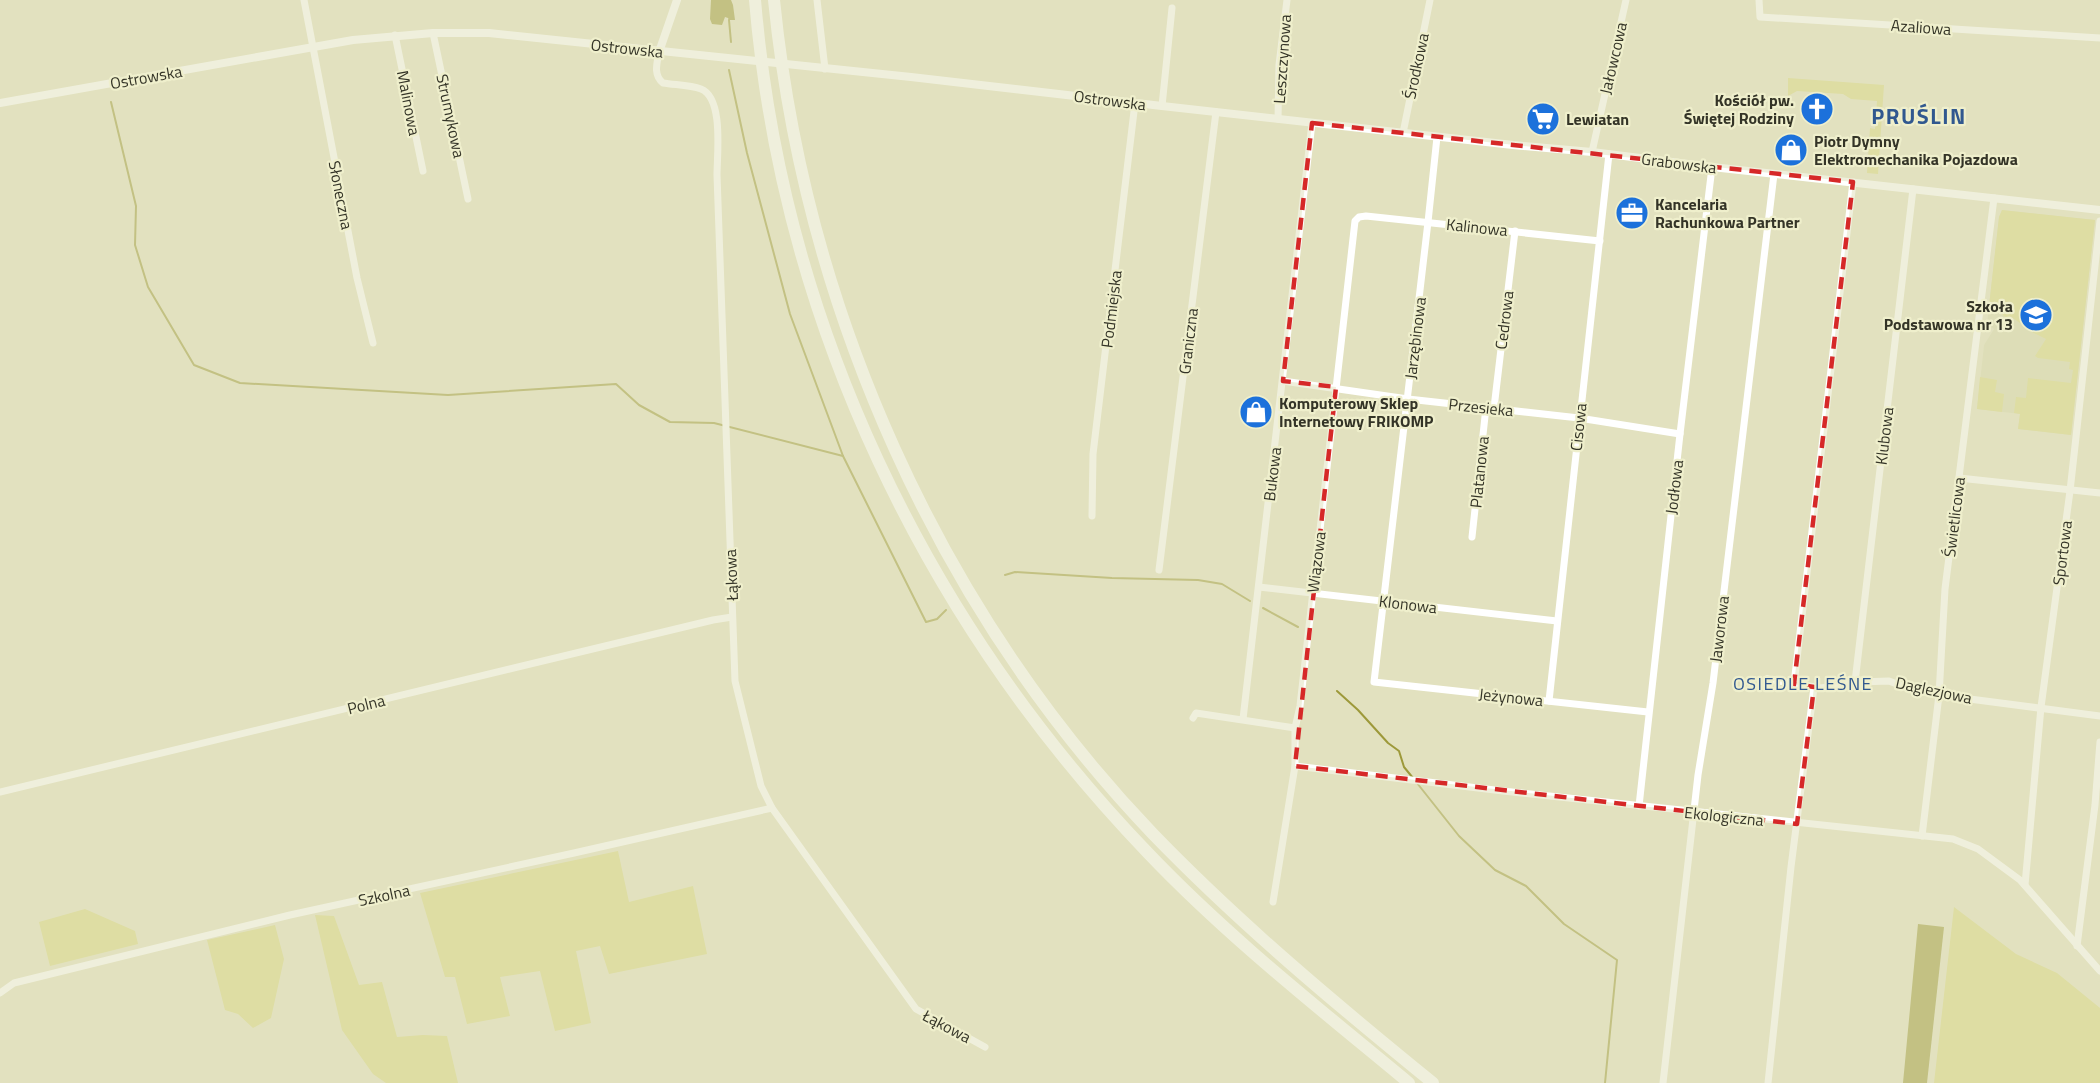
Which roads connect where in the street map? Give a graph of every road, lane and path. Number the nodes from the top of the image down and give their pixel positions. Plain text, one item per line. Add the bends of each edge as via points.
1 (304, 0) edge
2 (677, 0) edge
3 (755, 0) edge
4 (774, 0) edge
5 (817, 0) edge
6 (1287, 0) edge
7 (1430, 0) edge
8 (1626, 0) edge
9 (1759, 0) edge
10 (1172, 8) dead end
11 (433, 33) junction
12 (395, 35) junction
13 (2100, 38) edge
14 (312, 47) junction
15 (659, 52) junction
16 (825, 69) junction
17 (0, 103) edge
18 (1135, 103) junction
19 (1162, 106) junction
20 (1216, 112) junction
21 (1257, 117) joint
22 (1278, 119) junction
23 (1312, 123) junction
24 (1403, 133) junction
25 (1437, 137) junction
26 (1592, 152) junction
27 (1609, 154) junction
28 (1712, 167) junction
29 (423, 171) dead end
30 (1774, 174) junction
31 (1853, 183) junction
32 (1913, 189) junction
33 (1994, 198) junction
34 (468, 199) dead end
35 (2100, 210) edge
36 (1355, 221) joint
37 (2100, 221) edge
38 (1428, 222) junction
39 (1515, 231) junction
40 (1600, 241) junction
41 (373, 343) dead end
42 (1283, 381) junction
43 (1336, 387) junction
44 (1408, 399) junction
45 (1490, 408) junction
46 (1579, 418) junction
47 (1680, 434) junction
48 (1959, 478) junction
49 (2070, 491) junction
50 (2100, 493) edge
51 (1092, 516) dead end
52 (1472, 537) dead end
53 (1160, 570) dead end
54 (1259, 586) junction
55 (1312, 594) junction
56 (1383, 601) junction
57 (732, 617) junction
58 (1557, 621) junction
59 (1767, 679) dead end
60 (1374, 682) joint
61 (1855, 682) junction
62 (1794, 684) junction
63 (1814, 687) junction
64 (1939, 695) junction
65 (1549, 701) junction
66 (2042, 708) junction
67 (1648, 712) junction
68 (2100, 716) edge
69 (1193, 718) dead end
70 (1243, 719) junction
71 (1295, 728) junction
72 (2100, 742) edge
73 (1295, 765) junction
74 (0, 792) edge
75 (1639, 806) junction
76 (772, 808) junction
77 (1694, 812) junction
78 (1797, 824) junction
79 (1922, 836) junction
80 (2025, 885) junction
81 (1273, 902) dead end
82 (2077, 946) junction
83 (2100, 972) edge
84 (14, 983) junction
85 (0, 986) edge
86 (0, 993) edge
87 (985, 1047) dead end
88 (1409, 1083) edge
89 (1433, 1083) edge
90 (1663, 1083) edge
91 (1768, 1083) edge

1 - 14 street, Słoneczna
2 - 15 street
3 - 88 highway via 780,171 835,357 877,460 917,540 965,621 1058,753 1150,855 1243,944
4 - 89 highway via 791,124 810,208 852,346 919,500 1002,643 1059,724 1151,832 1254,932
5 - 16 street
6 - 22 street, Leszczynowa via 1279,65
7 - 24 street, Środkowa
8 - 26 street, Jałowcowa
9 - 13 street, Azaliowa via 1760,17
10 - 19 street
11 - 12 street, Ostrowska
11 - 15 street, Ostrowska via 489,33
11 - 34 street, Strumykowa
12 - 14 street, Ostrowska
12 - 29 street, Malinowa
14 - 17 street, Ostrowska
14 - 41 street, Słoneczna
15 - 16 street, Ostrowska
15 - 57 street, Łąkowa via 656,71 660,81 702,89 714,102 717,116
16 - 18 street, Ostrowska
18 - 19 street, Ostrowska
18 - 51 street, Podmiejska via 1093,454
19 - 20 street, Ostrowska
20 - 21 street, Ostrowska
20 - 53 street, Graniczna
21 - 22 street, Grabowska
22 - 23 street, Grabowska
23 - 24 street, Grabowska
23 - 42 street, Bukowa
24 - 25 street, Grabowska
25 - 26 street, Grabowska
25 - 38 street, Jarzębinowa
26 - 27 street, Grabowska
27 - 28 street, Grabowska
27 - 40 street, Cisowa
28 - 30 street, Grabowska
28 - 47 street, Jodłowa
30 - 31 street, Grabowska
30 - 77 street, Jaworowa
31 - 32 street, Grabowska
31 - 62 street
32 - 33 street, Grabowska
32 - 61 street, Klubowa
33 - 35 street, Grabowska
33 - 48 street, Świetlicowa
36 - 38 street, Kalinowa via 1366,216
36 - 43 street, Wiązowa
37 - 49 street, Sportowa
38 - 39 street, Kalinowa
38 - 44 street, Jarzębinowa
39 - 40 street, Kalinowa
39 - 45 street, Cedrowa
40 - 46 street, Cisowa
42 - 43 street, Przesieka
42 - 54 street, Bukowa
43 - 44 street, Przesieka
43 - 55 street, Wiązowa
44 - 45 street, Przesieka
44 - 56 street, Jarzębinowa
45 - 46 street, Przesieka
45 - 52 street, Platanowa
46 - 47 street, Przesieka
46 - 58 street, Cisowa
47 - 67 street, Jodłowa
48 - 49 street
48 - 64 street, Świetlicowa via 1945,589
49 - 50 street
49 - 66 street, Sportowa
54 - 55 street, Klonowa
54 - 70 street, Bukowa
55 - 56 street, Klonowa
55 - 71 street, Wiązowa
56 - 58 street, Klonowa
56 - 60 street, Jarzębinowa
57 - 74 street, Polna
57 - 76 street, Łąkowa via 735,681 761,786
58 - 65 street, Cisowa
59 - 62 street, Daglezjowa
60 - 65 street, Jeżynowa
61 - 63 street, Daglezjowa
61 - 64 street, Daglezjowa via 1889,681
62 - 63 street, Daglezjowa
63 - 78 street
64 - 66 street, Daglezjowa
64 - 79 street, Świetlicowa
65 - 67 street, Jeżynowa
66 - 68 street, Daglezjowa
66 - 80 street, Sportowa
67 - 75 street, Jodłowa
69 - 70 street via 1196,713
70 - 71 street
71 - 73 street, Wiązowa
72 - 82 street
73 - 75 street, Ekologiczna
73 - 81 street, Wiązowa
75 - 77 street, Ekologiczna
76 - 84 street, Szkolna via 290,915
76 - 87 street, Łąkowa via 916,1009
77 - 78 street, Ekologiczna
77 - 90 street, Jaworowa
78 - 79 street, Ekologiczna
78 - 91 street
79 - 80 street, Ekologiczna via 1953,839 1978,849
80 - 82 street, Ekologiczna
82 - 83 street, Ekologiczna
84 - 85 street
84 - 86 street, Szkolna

